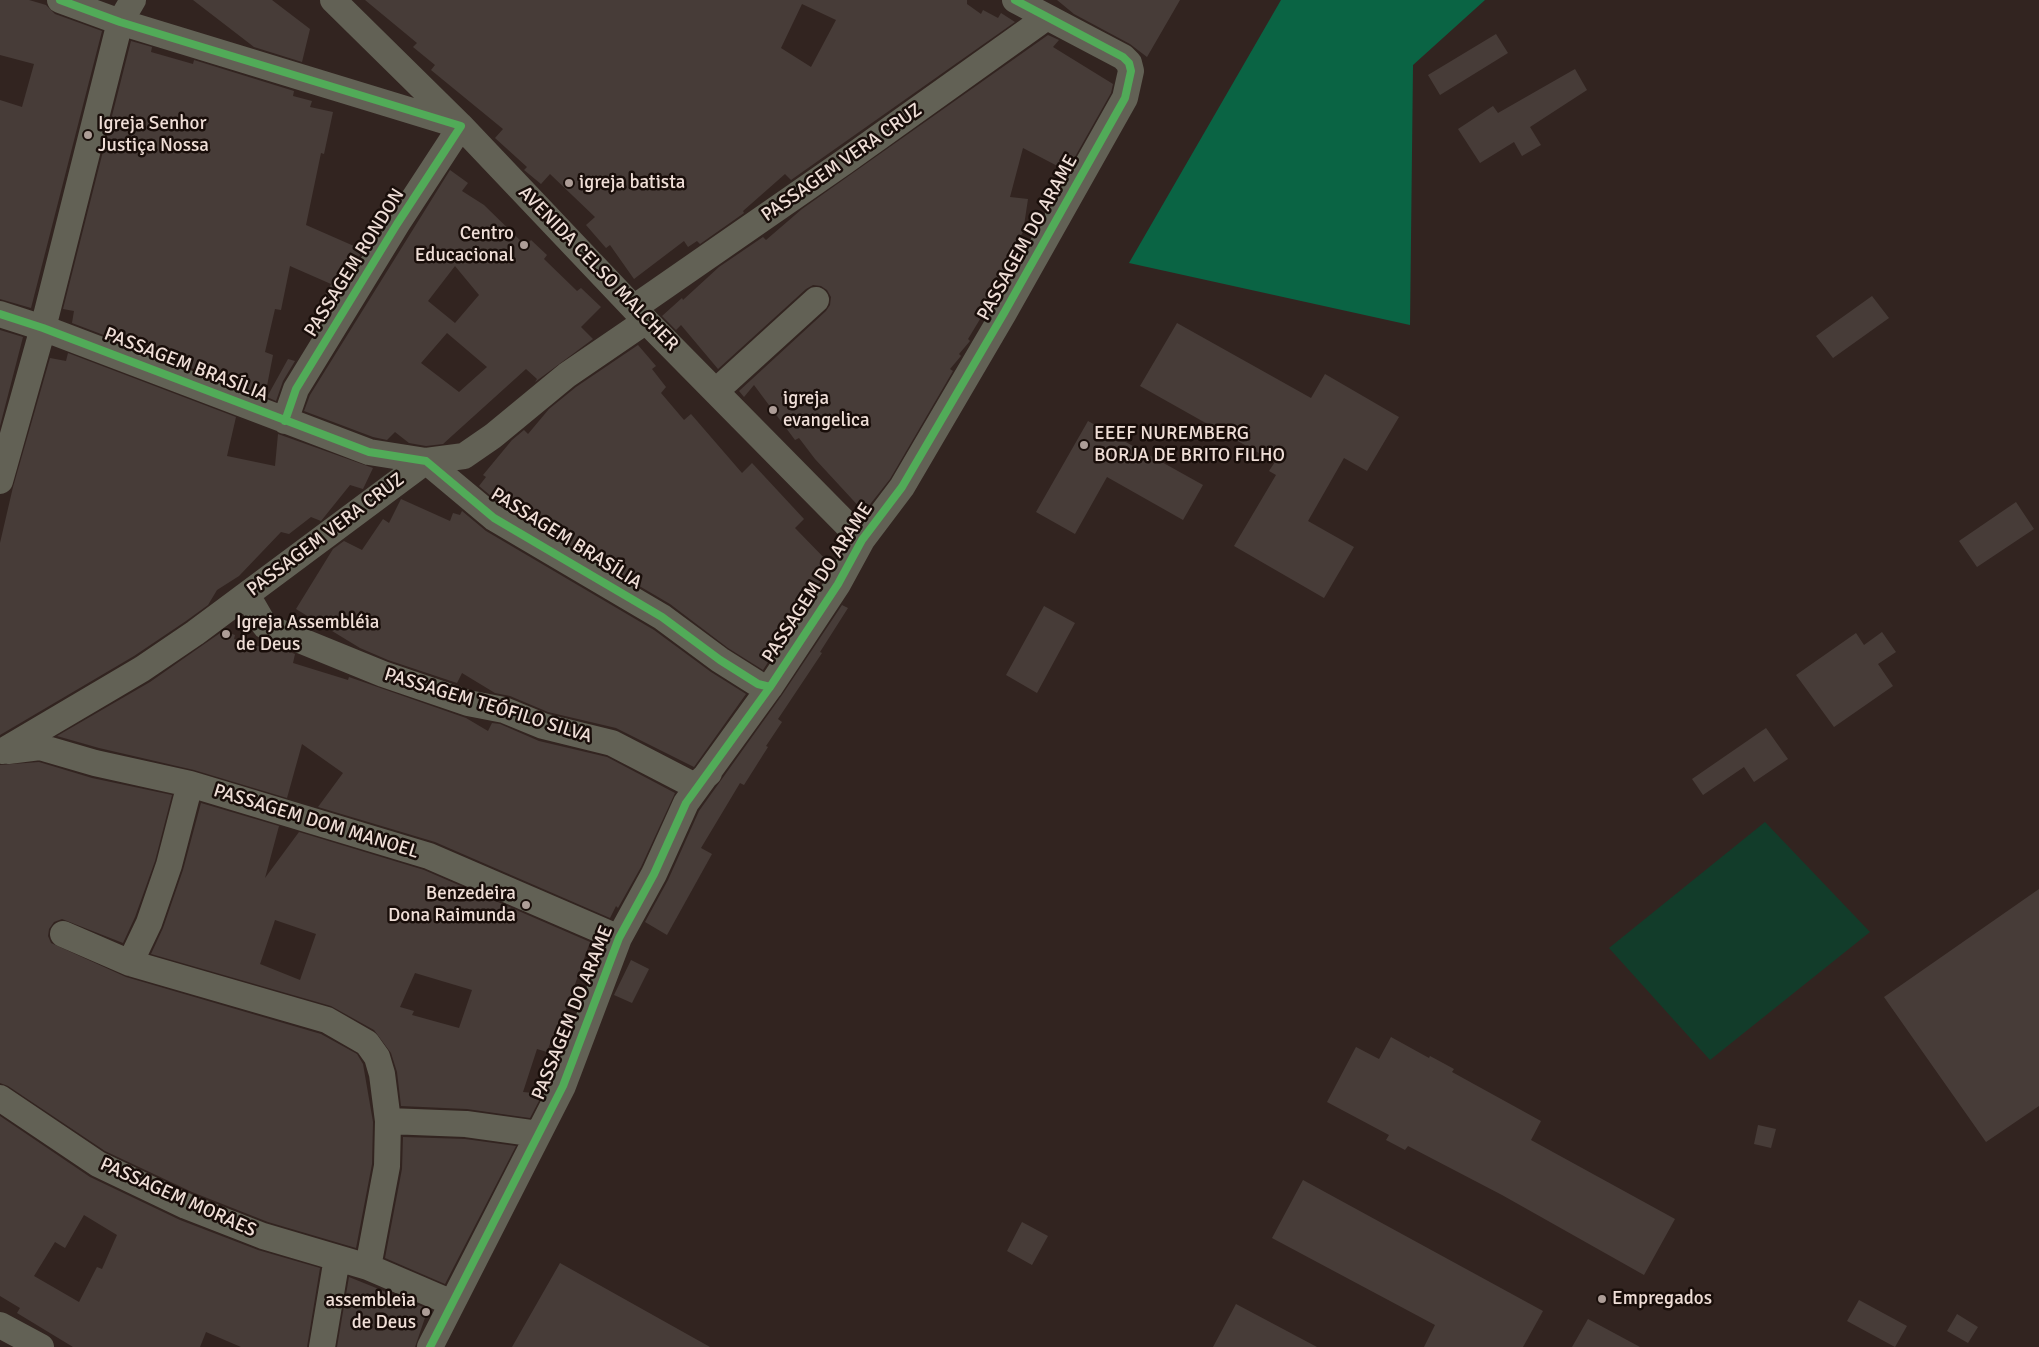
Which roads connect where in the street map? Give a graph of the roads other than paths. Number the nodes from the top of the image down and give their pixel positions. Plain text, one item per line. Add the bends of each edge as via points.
1 (60, 0) edge
2 (333, 0) edge
3 (1015, 0) edge
4 (126, 11) edge
5 (1047, 17) junction
6 (461, 126) junction
7 (816, 300) dead end
8 (0, 314) edge
9 (641, 314) junction
10 (43, 328) junction
11 (716, 392) junction
12 (285, 420) junction
13 (426, 462) junction
14 (0, 481) edge
15 (862, 540) junction
16 (247, 595) junction
17 (770, 687) junction
18 (1, 750) edge
19 (710, 772) junction
20 (190, 784) junction
21 (63, 934) dead end
22 (620, 938) junction
23 (130, 963) junction
24 (0, 1098) edge
25 (388, 1121) junction
26 (538, 1134) junction
27 (337, 1258) junction
28 (368, 1267) junction
29 (452, 1303) junction
30 (0, 1325) edge
31 (41, 1347) edge
32 (322, 1347) edge
33 (430, 1347) edge

1 - 4 street
2 - 6 street, AVENIDA CELSO MALCHER
3 - 5 street
4 - 6 street
4 - 10 street
5 - 9 street, PASSAGEM VERA CRUZ via 844,162
5 - 15 street, PASSAGEM DO ARAME via 1124,57 1132,71 1125,98 937,428 902,486
6 - 9 street, AVENIDA CELSO MALCHER
6 - 12 street, PASSAGEM RONDON via 296,389
7 - 11 street
8 - 10 street, PASSAGEM BRASÍLIA
9 - 11 street, AVENIDA CELSO MALCHER
9 - 13 street, PASSAGEM VERA CRUZ via 493,436 464,456
10 - 12 street, PASSAGEM BRASÍLIA
10 - 14 street
11 - 15 street, AVENIDA CELSO MALCHER
12 - 13 street, PASSAGEM BRASÍLIA via 369,452
13 - 16 street, PASSAGEM VERA CRUZ
13 - 17 street, PASSAGEM BRASÍLIA via 494,518 662,617 758,684
15 - 17 street, PASSAGEM DO ARAME via 838,584
16 - 18 street, PASSAGEM VERA CRUZ via 142,669
16 - 19 street, PASSAGEM TEÓFILO SILVA via 265,626 382,674 468,703 504,710 543,726 612,743 695,786
17 - 19 street, PASSAGEM DO ARAME
18 - 20 street, PASSAGEM DOM MANOEL via 40,748
19 - 22 street, PASSAGEM DO ARAME via 686,803
20 - 22 street, PASSAGEM DOM MANOEL via 429,856
20 - 23 street via 169,865 149,923
21 - 23 street
22 - 26 street, PASSAGEM DO ARAME via 564,1086
23 - 25 street via 327,1020 350,1031 367,1043 377,1056
24 - 27 street, PASSAGEM MORAES via 98,1164 186,1206 263,1236
25 - 26 street via 466,1124
25 - 28 street via 387,1166
26 - 29 street, PASSAGEM DO ARAME
27 - 28 street, PASSAGEM MORAES
27 - 32 street
28 - 29 street, PASSAGEM MORAES
29 - 33 street, PASSAGEM DO ARAME
30 - 31 street

